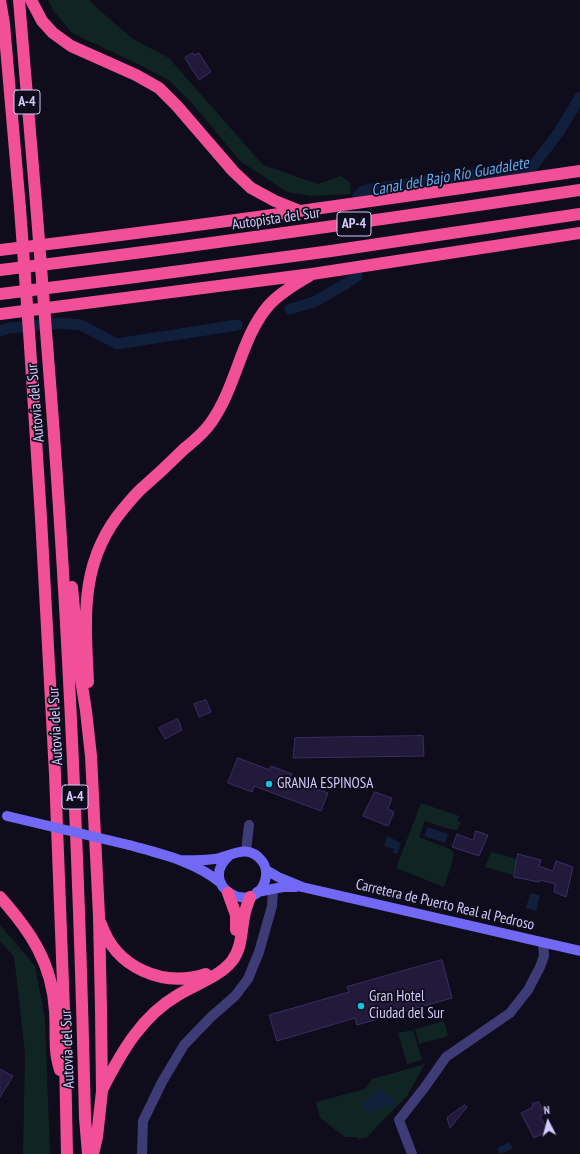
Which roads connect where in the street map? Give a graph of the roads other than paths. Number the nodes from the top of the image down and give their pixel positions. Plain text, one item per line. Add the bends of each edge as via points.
1 (0, 0) edge
2 (19, 0) edge
3 (32, 0) edge
4 (2, 20) edge
5 (580, 171) edge
6 (580, 190) edge
7 (301, 211) junction
8 (580, 214) edge
9 (580, 232) edge
10 (0, 250) edge
11 (0, 270) edge
12 (312, 274) junction
13 (0, 294) edge
14 (0, 314) edge
15 (60, 517) junction
16 (86, 711) junction
17 (4, 816) edge
18 (249, 825) dead end
19 (246, 851) junction
20 (230, 855) junction
21 (180, 860) junction
22 (266, 870) junction
23 (221, 883) junction
24 (302, 887) junction
25 (273, 889) junction
26 (228, 893) junction
27 (254, 894) junction
28 (0, 897) edge
29 (99, 916) junction
30 (543, 943) junction
31 (580, 951) edge
32 (102, 1091) junction
33 (66, 1103) junction
34 (67, 1154) edge
35 (88, 1154) edge
36 (93, 1154) edge
37 (142, 1154) edge
38 (412, 1154) edge

1 - 4 highway, A-4
2 - 15 highway, Autovía del Sur / A-4, bridge
3 - 7 highway via 42,21 53,33 71,46 159,88 251,188 274,201
4 - 33 highway, Autovía del Sur / A-4, bridge via 20,208 42,526 50,663
5 - 7 highway
6 - 11 highway, Autopista del Sur / AP-4 via 322,229
7 - 10 highway
8 - 13 highway, AP-4 via 331,251
9 - 12 highway
12 - 14 highway
12 - 16 highway via 270,304 250,336 231,385 211,422 135,494 117,516 104,538 94,561 88,587
15 - 16 highway via 71,573
15 - 35 highway, Autovía del Sur / A-4 via 74,774
16 - 29 highway via 91,756
17 - 21 main road, bridge via 129,845
18 - 19 street
19 - 20 main road
19 - 22 main road via 259,858
20 - 21 main road via 199,861
20 - 23 main road via 221,866
21 - 23 main road via 211,875
22 - 24 main road
22 - 27 main road via 262,888
23 - 26 main road
24 - 25 main road
24 - 30 main road, Carretera de Puerto Real al Pedroso
25 - 27 main road
25 - 37 street via 272,906 259,952 248,979 235,996 184,1045 162,1082 144,1121
26 - 27 main road via 242,898
26 - 29 highway via 237,923 233,949 221,965 206,974 194,977 168,978 134,966 124,959 110,942
27 - 32 highway via 233,960 209,978 177,995 147,1019 122,1053
28 - 33 highway via 16,915 38,948 51,982 56,1049
29 - 32 highway
30 - 31 main road, Carretera de Puerto Real al Pedroso
30 - 38 street via 544,956 540,967 528,990 510,1013 446,1057 399,1120
32 - 36 highway
33 - 34 highway, Autovía del Sur / A-4

